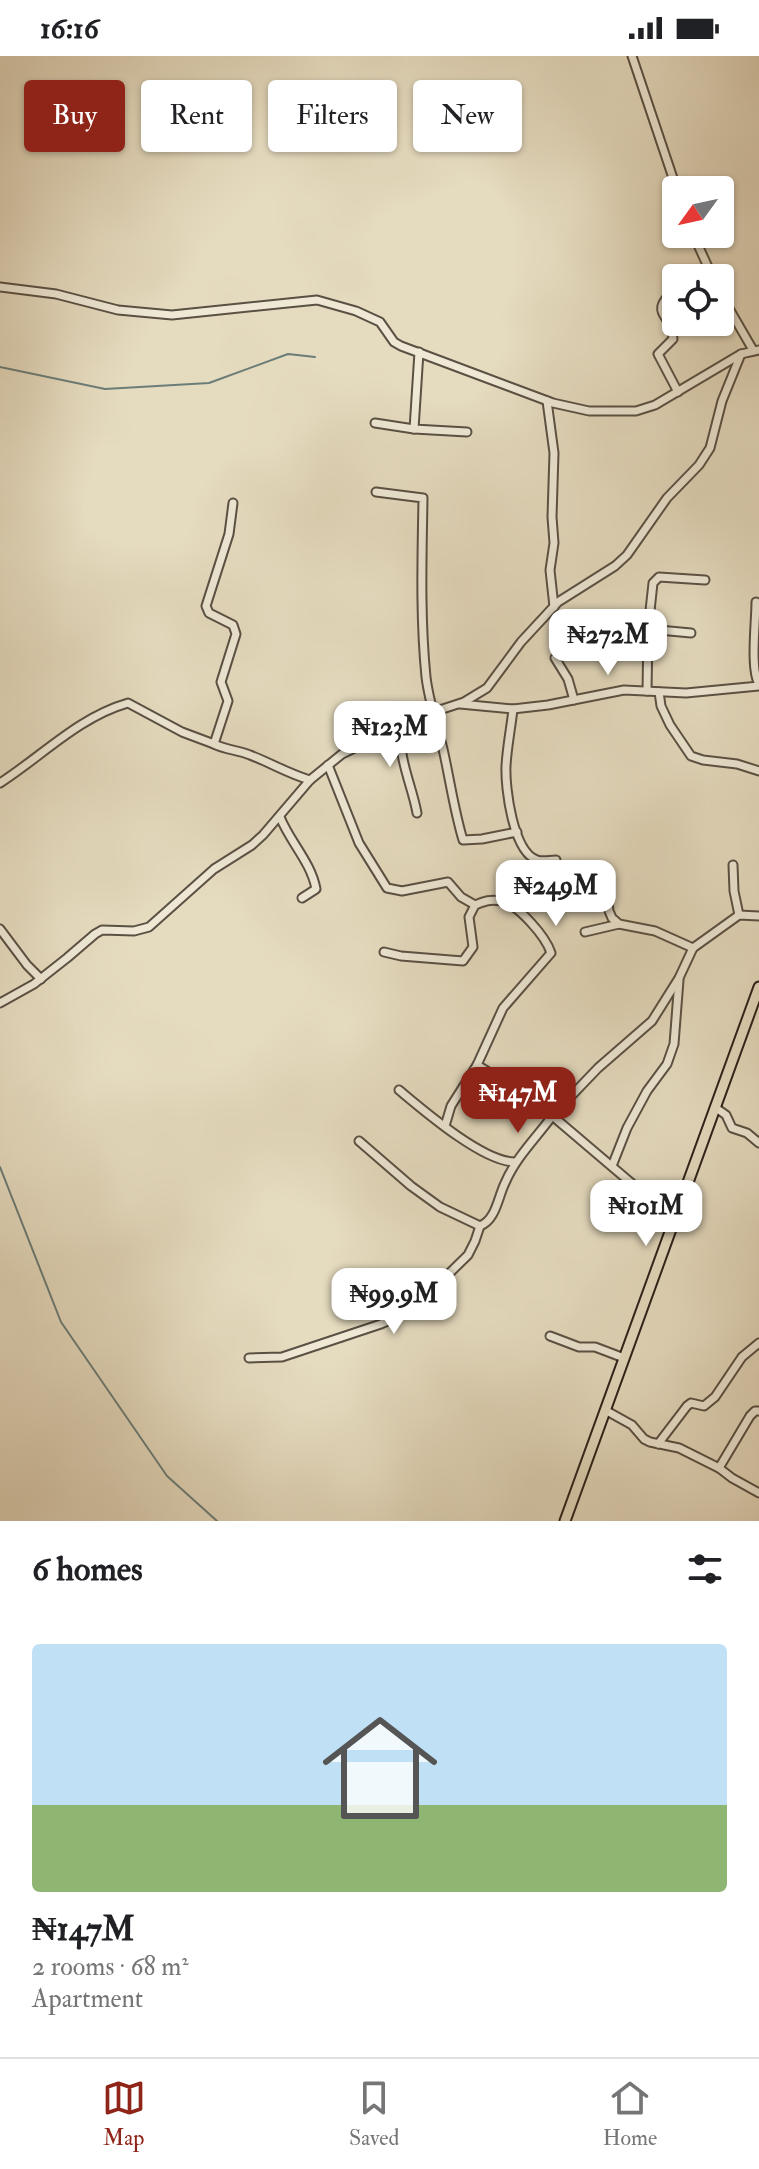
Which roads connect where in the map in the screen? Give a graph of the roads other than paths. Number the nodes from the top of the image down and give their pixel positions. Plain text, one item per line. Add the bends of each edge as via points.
1 (632, 56) edge
2 (672, 176) edge
3 (0, 287) edge
4 (734, 315) edge
5 (674, 336) edge
6 (756, 350) edge
7 (419, 352) junction
8 (741, 354) junction
9 (678, 392) junction
10 (547, 401) junction
11 (375, 423) dead end
12 (414, 429) junction
13 (467, 432) dead end
14 (376, 492) dead end
15 (233, 503) dead end
16 (705, 580) dead end
17 (756, 602) dead end
18 (554, 607) junction
19 (757, 618) edge
20 (648, 629) junction
21 (691, 633) dead end
22 (555, 658) dead end
23 (759, 685) edge
24 (647, 691) junction
25 (659, 692) junction
26 (574, 700) junction
27 (458, 704) junction
28 (513, 709) junction
29 (433, 713) junction
30 (402, 725) junction
31 (214, 744) junction
32 (328, 765) junction
33 (759, 771) edge
34 (310, 780) junction
35 (0, 783) edge
36 (417, 813) dead end
37 (280, 817) junction
38 (517, 832) junction
39 (556, 860) dead end
40 (733, 865) dead end
41 (605, 881) dead end
42 (302, 898) dead end
43 (475, 905) junction
44 (739, 915) junction
45 (759, 916) edge
46 (619, 924) junction
47 (0, 929) edge
48 (585, 932) dead end
49 (693, 948) junction
50 (384, 952) dead end
51 (679, 978) junction
52 (41, 979) junction
53 (759, 987) edge
54 (0, 1003) edge
55 (477, 1065) junction
56 (399, 1090) dead end
57 (716, 1108) junction
58 (553, 1115) junction
59 (445, 1126) junction
60 (359, 1141) dead end
61 (759, 1143) edge
62 (515, 1162) junction
63 (612, 1166) junction
64 (677, 1214) junction
65 (480, 1226) junction
66 (550, 1336) dead end
67 (759, 1343) edge
68 (249, 1358) dead end
69 (624, 1358) junction
70 (759, 1401) edge
71 (605, 1410) junction
72 (757, 1411) edge
73 (658, 1444) junction
74 (719, 1468) junction
75 (759, 1493) edge
76 (565, 1521) edge

1 - 2 street
3 - 7 street via 172,315 317,300 380,322 394,342
4 - 6 street
5 - 9 street via 658,354
6 - 8 street
7 - 10 street
7 - 12 street
8 - 9 street
8 - 18 street via 710,448 699,465 620,561
9 - 10 street via 636,411 589,411
10 - 18 street via 554,453
11 - 12 street
12 - 13 street
14 - 29 street via 423,498 421,593
15 - 31 street via 206,606 233,625 236,634 221,682 228,701
16 - 20 street via 656,579
17 - 19 street
18 - 27 street via 487,688
19 - 23 street via 754,663
20 - 21 street
20 - 24 street
22 - 26 street
23 - 25 street
24 - 25 street
24 - 26 street
25 - 33 street via 670,725 691,756
26 - 28 street
27 - 28 street
27 - 29 street
28 - 38 street via 506,780
29 - 30 street
29 - 38 street via 463,840
30 - 32 street
30 - 36 street
31 - 34 street
31 - 35 street via 128,703 79,725
32 - 34 street
32 - 43 street via 359,843 387,888 402,891 448,882
34 - 37 street
37 - 42 street via 314,878 316,889
37 - 52 street via 149,927 102,930
38 - 39 street via 529,855
40 - 44 street
41 - 46 street via 609,911
43 - 50 street via 469,917 473,947 463,961
43 - 55 street via 488,900 512,904 540,932 551,953 503,1008
44 - 45 street
44 - 49 street
46 - 48 street
46 - 49 street via 655,931
47 - 52 street
49 - 51 street
51 - 58 street via 652,1021
51 - 63 street via 674,1044 667,1064 627,1128
52 - 54 street
53 - 57 main road
55 - 58 street
55 - 59 street
56 - 59 street
57 - 61 street via 732,1128
57 - 64 main road
58 - 62 street
58 - 63 street
59 - 62 street via 492,1156
60 - 65 street via 440,1207
62 - 65 street via 492,1216
63 - 64 street
64 - 69 main road
65 - 68 street via 468,1255 399,1316 282,1357
66 - 69 street
67 - 73 street via 742,1357 715,1397 704,1406 687,1406
69 - 71 main road
70 - 72 street
71 - 73 street
71 - 76 main road
72 - 74 street
73 - 74 street
74 - 75 street

